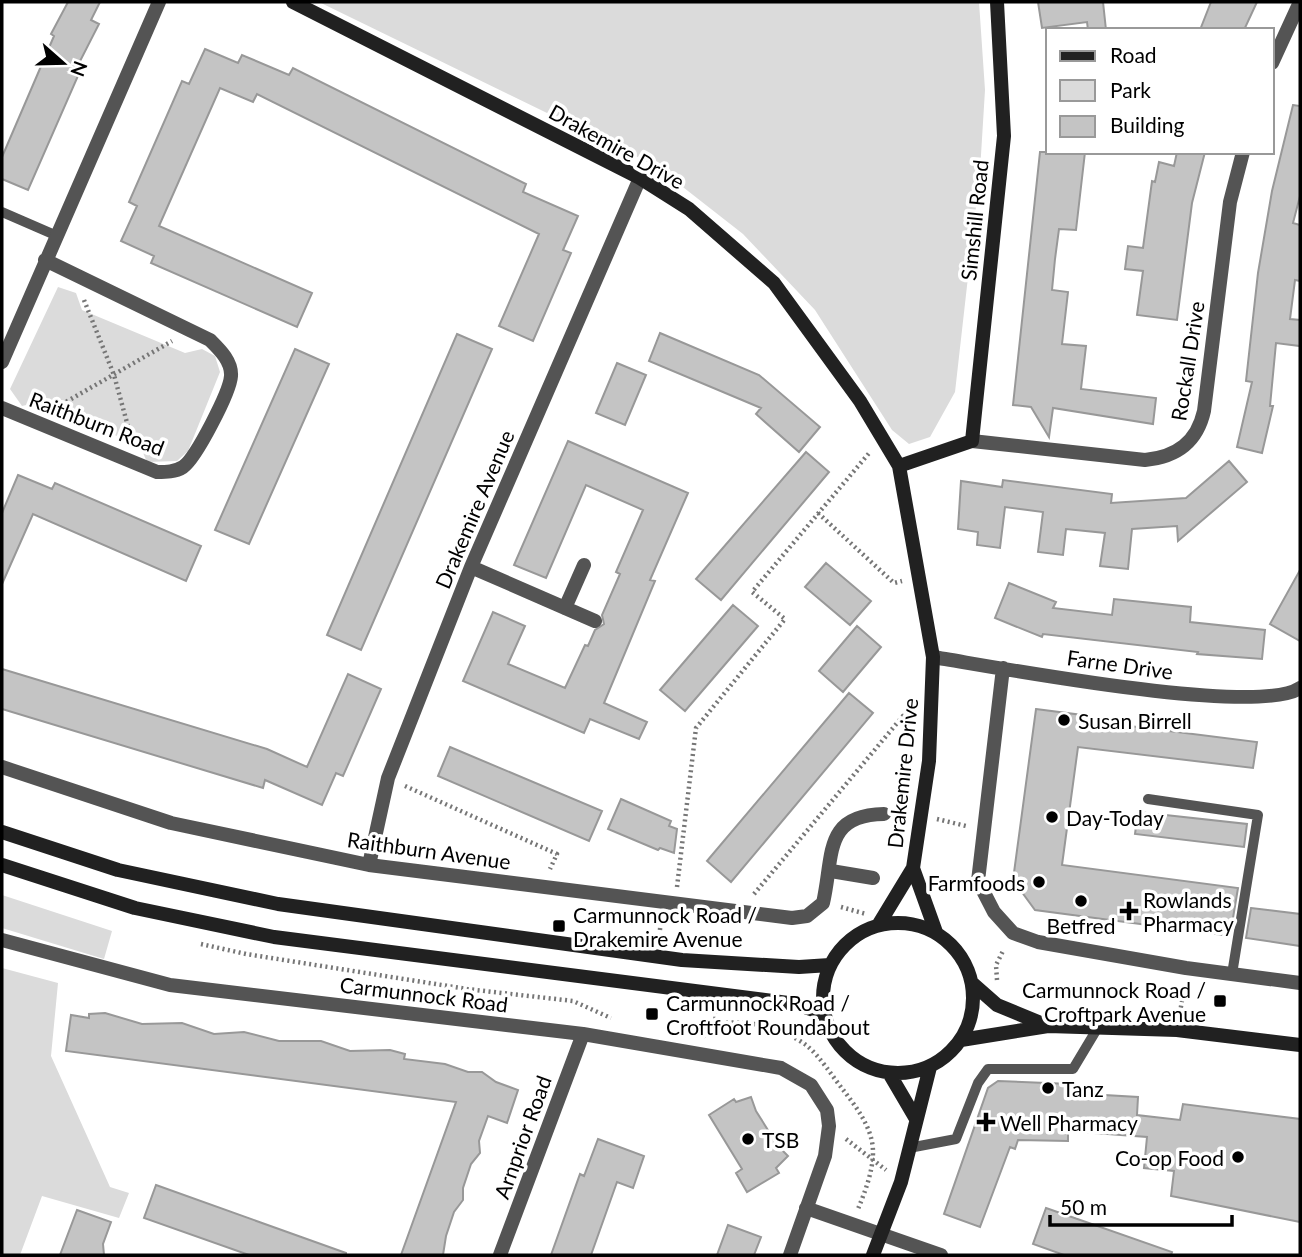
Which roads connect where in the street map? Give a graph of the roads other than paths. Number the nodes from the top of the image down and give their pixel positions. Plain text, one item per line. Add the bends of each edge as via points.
1 (159, 2) edge
2 (293, 2) edge
3 (997, 2) edge
4 (1300, 2) edge
5 (1274, 59) edge
6 (1242, 154) edge
7 (640, 178) junction
8 (2, 212) edge
9 (55, 235) junction
10 (45, 260) junction
11 (2, 362) edge
12 (2, 408) edge
13 (972, 442) junction
14 (899, 466) junction
15 (584, 565) dead end
16 (471, 567) junction
17 (565, 608) junction
18 (595, 621) dead end
19 (933, 657) junction
20 (1003, 668) junction
21 (1300, 688) edge
22 (2, 767) edge
23 (1148, 799) dead end
24 (884, 814) dead end
25 (2, 832) edge
26 (2, 865) edge
27 (369, 865) junction
28 (913, 869) junction
29 (831, 871) junction
30 (873, 878) dead end
31 (878, 925) junction
32 (936, 932) junction
33 (2, 940) edge
34 (830, 965) junction
35 (1232, 974) junction
36 (972, 983) junction
37 (1300, 983) edge
38 (822, 1013) junction
39 (1048, 1026) junction
40 (1097, 1029) junction
41 (583, 1034) junction
42 (961, 1040) junction
43 (1300, 1045) edge
44 (930, 1067) junction
45 (889, 1073) junction
46 (916, 1119) junction
47 (909, 1148) junction
48 (806, 1208) junction
49 (880, 1234) junction
50 (500, 1255) edge
51 (790, 1255) edge
52 (873, 1255) edge
53 (940, 1255) edge

1 - 9 street
2 - 7 main road, Drakemire Drive
3 - 13 main road, Simshill Road via 1004,136
4 - 5 street
6 - 13 street, Rockall Drive via 1230,202 1204,411 1200,430 1187,445 1167,458 1145,460
7 - 14 main road, Drakemire Drive via 689,209 774,283 860,401
7 - 16 street, Drakemire Avenue
8 - 9 lane
9 - 10 street
10 - 11 street
10 - 12 street, Raithburn Road via 210,340 225,355 231,377 200,448 183,468 169,472 157,472
13 - 14 main road, Rockall Drive
14 - 19 main road, Drakemire Drive
15 - 17 street
16 - 17 street
16 - 27 street, Drakemire Avenue via 388,778
17 - 18 street
19 - 20 street, Farne Drive
19 - 28 main road, Drakemire Drive via 929,761
20 - 21 street, Farne Drive via 1174,693 1263,698
20 - 35 street via 978,881 994,912 1013,933 1038,942
22 - 27 street, Raithburn Avenue via 172,823
23 - 35 lane via 1258,815
24 - 29 street via 858,815 842,827 833,844
25 - 34 main road via 118,870 278,904 658,956 799,967
26 - 38 main road, Carmunnock Road via 135,908 274,937 796,1004
27 - 29 street, Raithburn Avenue via 792,918 807,916 823,903
28 - 31 main road, Drakemire Drive
28 - 32 main road, Drakemire Drive
29 - 30 street
31 - 32 main road via 910,923
31 - 34 main road via 850,938
32 - 36 main road via 957,951
33 - 41 street, Carmunnock Road via 170,985
34 - 38 main road via 822,988
35 - 37 street
36 - 39 main road via 997,1005
36 - 42 main road via 973,1004
38 - 45 main road via 833,1039 863,1063
39 - 40 main road
39 - 42 main road
40 - 43 main road via 1177,1030
40 - 47 lane via 1073,1069 988,1069 956,1139
41 - 48 street, Carmunnock Road via 781,1068 811,1085 827,1110 829,1126 825,1156
41 - 50 street, Arnprior Road
42 - 44 main road
44 - 45 main road via 908,1075
44 - 46 main road
45 - 46 main road
46 - 47 main road
47 - 49 main road
48 - 49 street
48 - 51 street
49 - 52 main road
49 - 53 street

